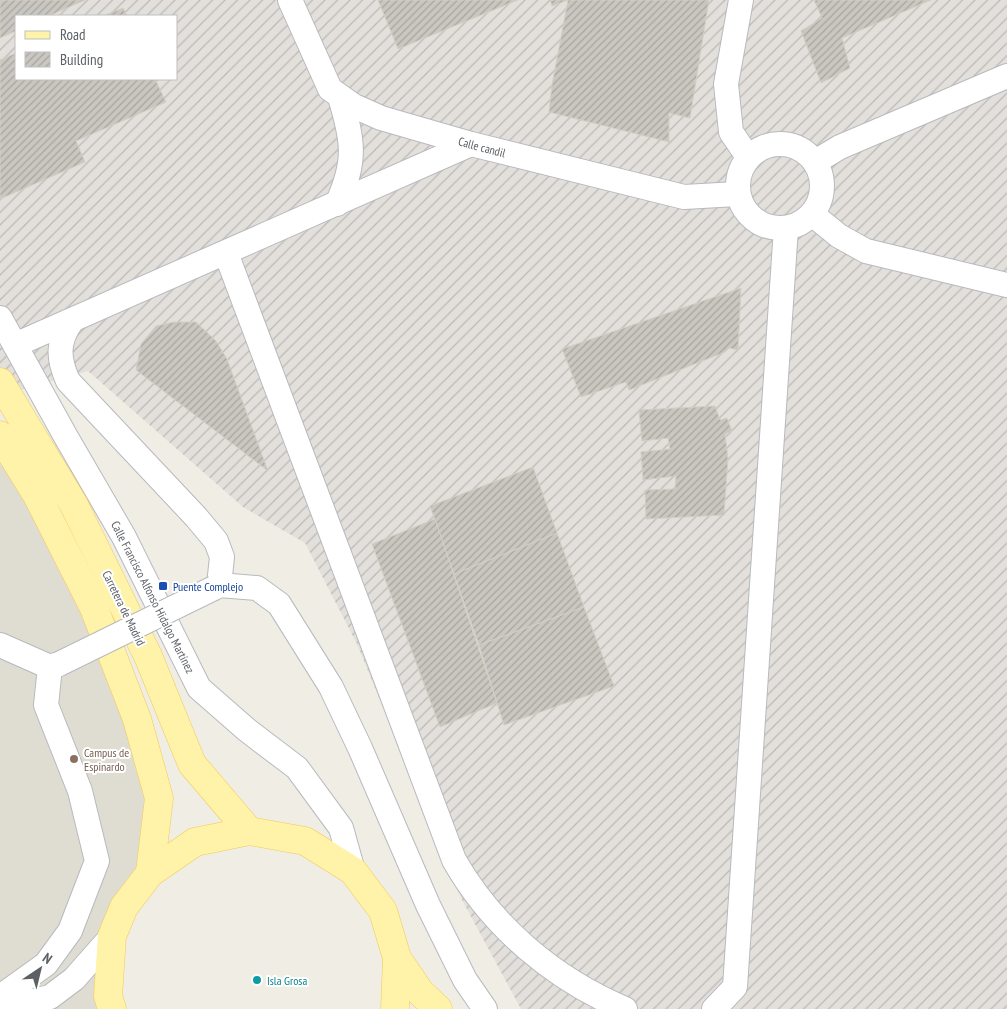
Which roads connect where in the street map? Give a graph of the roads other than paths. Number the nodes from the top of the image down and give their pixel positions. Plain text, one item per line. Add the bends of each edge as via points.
1 (290, 0) edge
2 (741, 0) edge
3 (1007, 76) edge
4 (340, 97) junction
5 (471, 144) junction
6 (748, 157) junction
7 (814, 162) junction
8 (738, 194) junction
9 (337, 204) junction
10 (812, 214) junction
11 (786, 228) junction
12 (226, 253) junction
13 (1007, 285) edge
14 (0, 318) edge
15 (71, 322) junction
16 (15, 345) junction
17 (0, 382) edge
18 (0, 435) edge
19 (217, 587) junction
20 (0, 644) edge
21 (55, 665) junction
22 (249, 831) junction
23 (353, 871) junction
24 (150, 873) junction
25 (112, 936) junction
26 (397, 958) junction
27 (0, 997) edge
28 (0, 1006) edge
29 (112, 1009) edge
30 (395, 1009) edge
31 (438, 1009) edge
32 (485, 1009) edge
33 (625, 1009) edge
34 (714, 1009) edge

1 - 4 street, Calle candil via 330,89
2 - 6 street via 726,84 731,132
3 - 7 street via 840,147
4 - 5 street, Calle candil via 381,118
4 - 9 street via 351,134 352,159 348,180
5 - 8 street, Calle candil via 684,197
5 - 9 street
6 - 7 street via 770,144 787,144 802,150
6 - 8 street via 738,178
7 - 10 street via 822,178 822,194
8 - 11 street via 744,210 757,222 772,228
9 - 12 street
10 - 11 street
10 - 13 street via 839,236 866,251
11 - 34 street via 735,987
12 - 15 street
12 - 33 street via 454,860 491,914 551,970
14 - 16 street, Calle Francisco Alfonso Hidalgo Martínez
15 - 16 street
15 - 19 street via 62,334 60,364 68,381 216,542 222,557
16 - 23 street, Calle Francisco Alfonso Hidalgo Martínez via 124,537 199,688 297,768 341,828
17 - 22 main road, Carretera de Madrid via 74,504 148,656 192,764
18 - 24 main road via 38,497 94,608 136,719 159,798
19 - 21 street, bridge
19 - 32 street via 257,588 279,604 320,670 360,748 428,906 465,980
20 - 21 street
21 - 27 street via 46,705 80,791 97,861 70,931 46,964
22 - 23 main road via 305,841
22 - 24 main road via 195,842
23 - 26 main road via 382,911
24 - 25 main road via 124,907
25 - 28 street via 74,979 50,996 10,1007
25 - 29 main road via 108,996
26 - 30 main road
26 - 31 main road via 420,992

